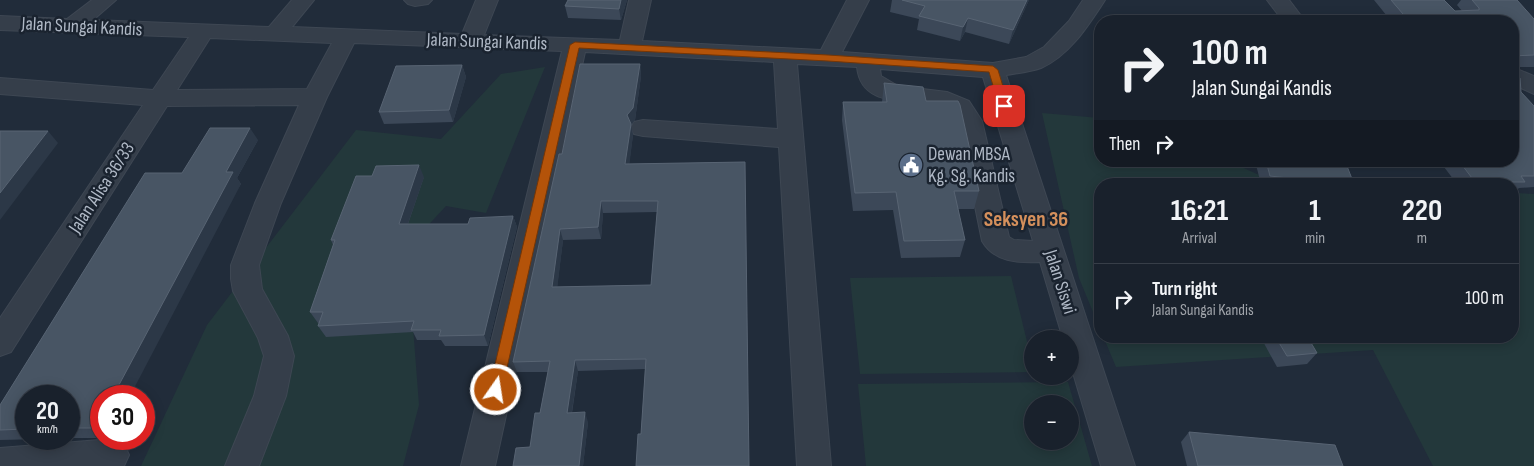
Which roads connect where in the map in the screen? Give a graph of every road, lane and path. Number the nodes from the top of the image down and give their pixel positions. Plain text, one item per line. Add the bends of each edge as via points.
1 (105, 0) edge
2 (303, 0) edge
3 (414, 0) edge
4 (421, 0) edge
5 (487, 0) edge
6 (640, 0) edge
7 (858, 0) edge
8 (1094, 0) edge
9 (1278, 0) edge
10 (1289, 15) edge
11 (0, 23) edge
12 (72, 26) junction
13 (204, 32) junction
14 (275, 34) junction
15 (346, 37) junction
16 (470, 41) junction
17 (575, 45) junction
18 (629, 48) junction
19 (785, 56) junction
20 (828, 58) junction
21 (868, 61) junction
22 (993, 70) junction
23 (1519, 82) edge
24 (0, 86) edge
25 (1519, 90) edge
26 (1531, 96) edge
27 (315, 97) junction
28 (160, 98) junction
29 (643, 128) dead end
30 (791, 139) junction
31 (1050, 251) junction
32 (0, 344) edge
33 (112, 455) dead end
34 (0, 464) edge
35 (242, 466) edge
36 (478, 466) edge
37 (814, 466) edge
38 (1118, 466) edge

1 - 12 street
2 - 14 street
3 - 4 street
5 - 16 street
6 - 18 street
7 - 20 street
8 - 22 street, Jalan Sungai Kandis via 1077,26 1052,52 1032,63
9 - 10 street
11 - 12 street, Jalan Sungai Kandis
12 - 13 street, Jalan Sungai Kandis
13 - 14 street, Jalan Sungai Kandis
13 - 28 street, Jalan Alisa 36/33
14 - 15 street, Jalan Sungai Kandis
15 - 16 street, Jalan Sungai Kandis
15 - 27 street
16 - 17 street, Jalan Sungai Kandis
17 - 18 street, Jalan Sungai Kandis
17 - 36 street
18 - 19 street, Jalan Sungai Kandis
19 - 20 street, Jalan Sungai Kandis
19 - 30 street
20 - 21 street, Jalan Sungai Kandis
21 - 22 street, Jalan Sungai Kandis
21 - 31 street via 870,79 881,88 894,93 947,100 960,106 970,121 996,241 1000,247 1009,250
22 - 31 street, Jalan Siswi
23 - 26 street
24 - 28 street
25 - 26 street
27 - 28 street
27 - 35 street via 268,203 245,265 248,291 273,336 279,356 270,396
28 - 32 street, Jalan Alisa 36/33
29 - 30 street
30 - 37 street
31 - 38 street, Jalan Siswi
33 - 34 street

